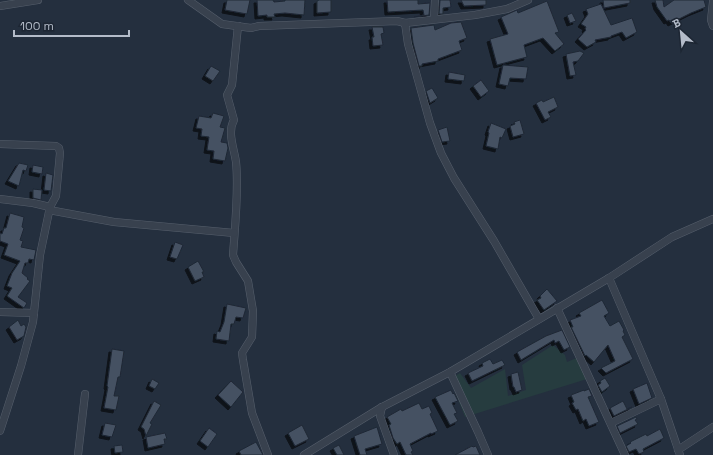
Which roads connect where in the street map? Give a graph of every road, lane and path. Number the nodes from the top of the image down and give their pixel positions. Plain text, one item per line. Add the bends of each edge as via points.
1 (38, 0) edge
2 (188, 0) edge
3 (435, 0) edge
4 (528, 0) edge
5 (713, 2) edge
6 (0, 6) edge
7 (434, 19) junction
8 (405, 23) junction
9 (238, 26) junction
10 (713, 26) edge
11 (0, 144) edge
12 (0, 199) edge
13 (49, 209) junction
14 (713, 218) edge
15 (234, 234) junction
16 (609, 278) junction
17 (557, 308) junction
18 (0, 312) edge
19 (34, 313) junction
20 (539, 319) junction
21 (450, 372) junction
22 (85, 394) dead end
23 (661, 399) junction
24 (382, 407) junction
25 (611, 423) junction
26 (713, 427) edge
27 (0, 431) edge
28 (679, 453) edge
29 (78, 455) edge
30 (268, 455) edge
31 (304, 455) edge
32 (394, 455) edge
33 (488, 455) edge
34 (625, 455) edge

1 - 6 street
2 - 9 street via 222,24
3 - 7 street
4 - 7 street via 507,9
5 - 10 street
7 - 8 street
8 - 9 street via 397,21 251,28
8 - 20 street via 410,51 441,153
9 - 15 street via 232,85 227,96 234,120 230,127 236,164
11 - 13 street via 59,148 56,196
12 - 13 street via 33,203
13 - 15 street via 114,222
13 - 19 street via 40,255
14 - 16 street via 672,237
15 - 30 street via 234,259 248,281 252,311 252,336 242,353 243,360 252,413
16 - 17 street
16 - 23 street
17 - 20 street
17 - 25 street
18 - 19 street
19 - 27 street via 22,366
20 - 21 street
21 - 24 street
21 - 33 street
22 - 29 street
23 - 25 street
23 - 28 street
24 - 31 street
24 - 32 street via 380,416
25 - 34 street
26 - 28 street

